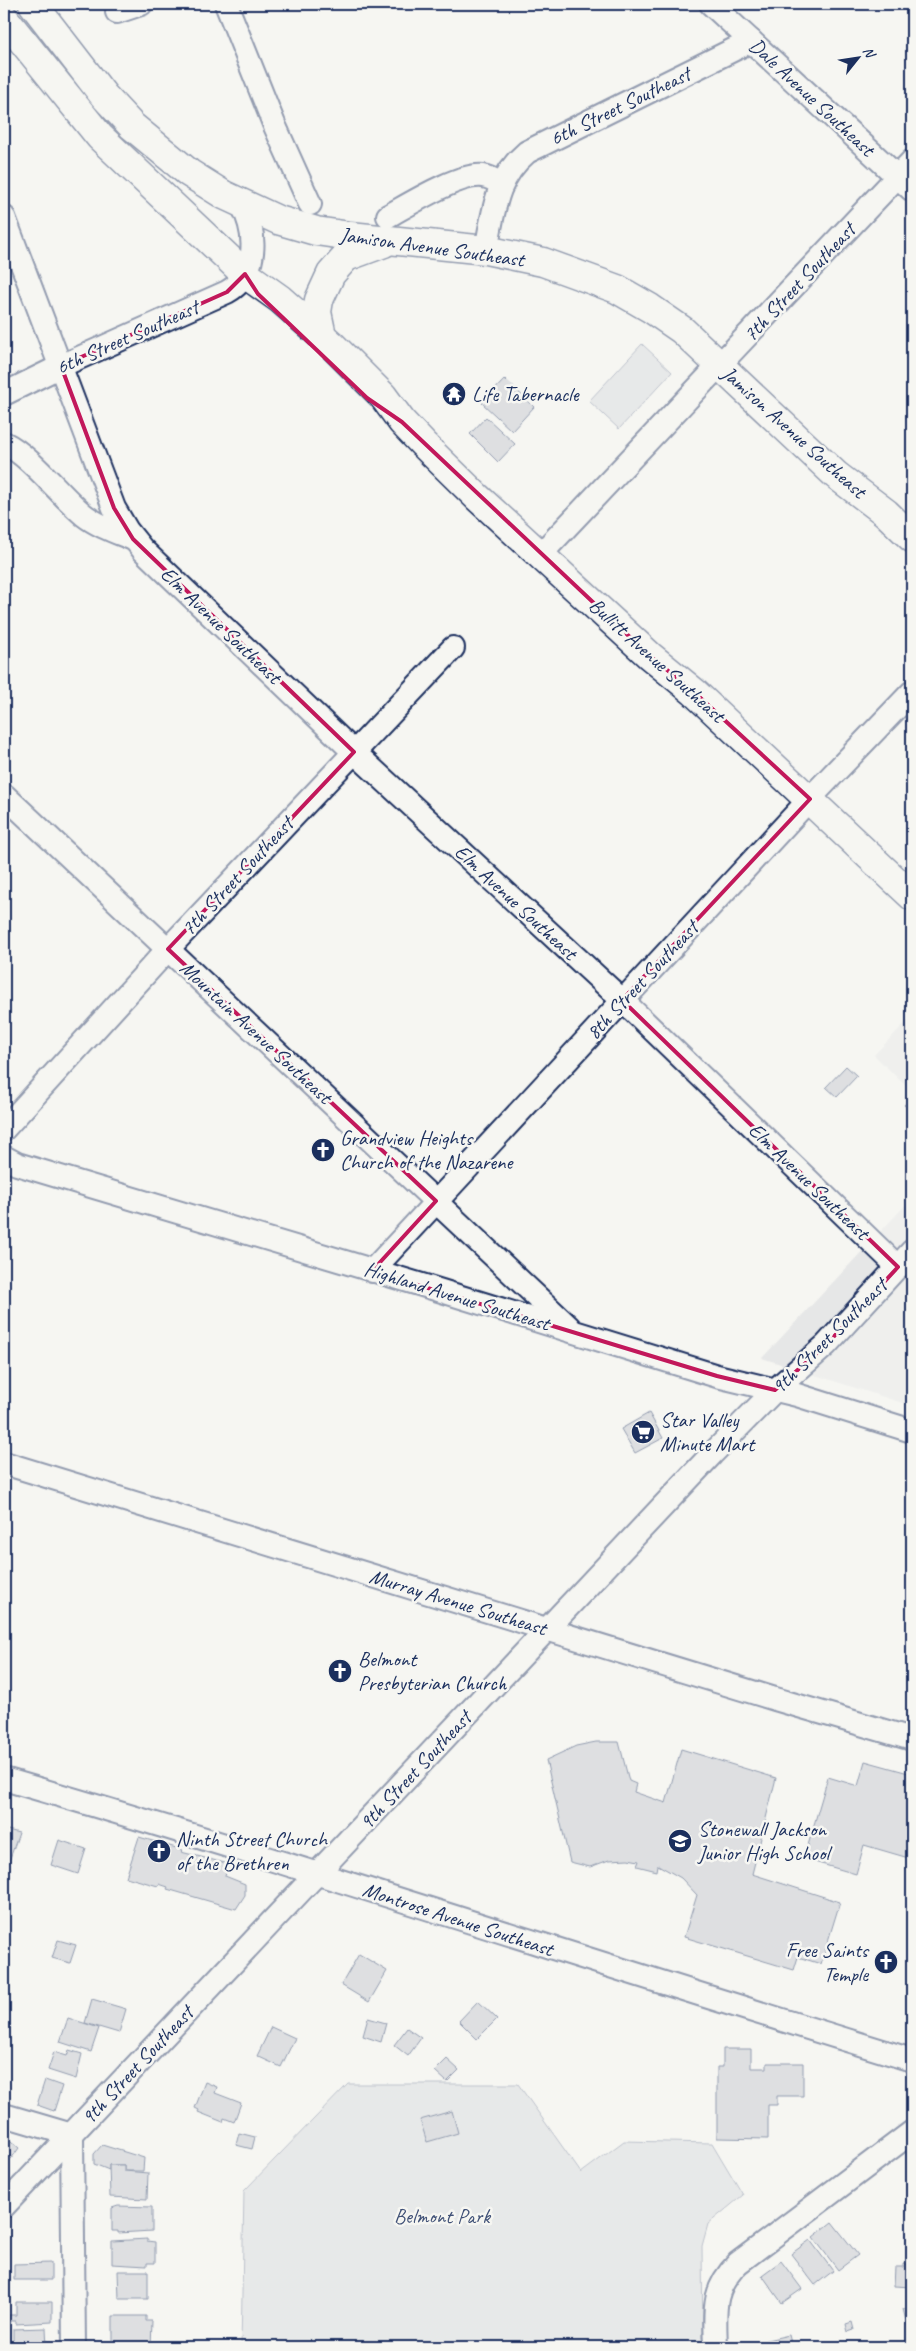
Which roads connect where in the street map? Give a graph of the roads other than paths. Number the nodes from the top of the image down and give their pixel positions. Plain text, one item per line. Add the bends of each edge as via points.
1 (33, 4) edge
2 (141, 4) edge
3 (226, 4) edge
4 (711, 4) edge
5 (117, 12) dead end
6 (6, 21) edge
7 (751, 41) junction
8 (907, 176) edge
9 (501, 184) junction
10 (310, 204) dead end
11 (242, 205) junction
12 (4, 217) edge
13 (390, 228) junction
14 (486, 250) junction
15 (245, 274) junction
16 (322, 336) junction
17 (61, 366) junction
18 (720, 367) junction
19 (4, 394) edge
20 (402, 422) junction
21 (4, 443) edge
22 (912, 538) edge
23 (133, 539) junction
24 (541, 554) junction
25 (454, 648) dead end
26 (912, 692) edge
27 (354, 752) junction
28 (4, 795) edge
29 (810, 799) junction
30 (912, 896) edge
31 (168, 950) junction
32 (622, 1000) junction
33 (4, 1129) edge
34 (4, 1157) edge
35 (436, 1201) junction
36 (905, 1259) edge
37 (372, 1271) junction
38 (573, 1331) junction
39 (775, 1390) junction
40 (912, 1431) edge
41 (4, 1463) edge
42 (548, 1629) junction
43 (912, 1738) edge
44 (4, 1779) edge
45 (317, 1874) junction
46 (912, 2060) edge
47 (4, 2114) edge
48 (912, 2132) edge
49 (72, 2135) junction
50 (4, 2206) edge
51 (74, 2347) edge
52 (716, 2347) edge

1 - 11 main road, Jamison Avenue Southeast via 104,96 132,126 189,174
2 - 5 street
3 - 10 street
4 - 7 street, Dale Avenue Southeast
6 - 15 main road via 100,136
7 - 8 street, Dale Avenue Southeast
7 - 9 street, 6th Street Southeast via 527,152 514,163
8 - 18 street, 7th Street Southeast
9 - 13 street via 484,176 472,176 446,186
9 - 14 street, 6th Street Southeast
11 - 13 main road, Jamison Avenue Southeast via 316,231
11 - 15 street via 252,233 253,250
12 - 17 street, Elm Avenue Southeast
13 - 14 main road, Jamison Avenue Southeast
13 - 16 main road via 346,257 331,274 317,312
14 - 18 main road, Jamison Avenue Southeast via 543,262 617,289 682,330
15 - 16 main road, Bullitt Avenue Southeast
15 - 17 street, 6th Street Southeast via 227,292
15 - 20 main road, Bullitt Avenue Southeast via 258,294 367,398
16 - 20 main road, Bullitt Avenue Southeast via 383,396
17 - 19 street, 6th Street Southeast
17 - 23 street, Elm Avenue Southeast via 114,508
18 - 22 main road, Jamison Avenue Southeast via 836,475 886,513
18 - 24 street, 7th Street Southeast
20 - 24 main road, Bullitt Avenue Southeast via 477,497
21 - 23 street, Elm Avenue Southeast via 85,516
23 - 27 street, Elm Avenue Southeast
24 - 29 main road, Bullitt Avenue Southeast
25 - 27 street, 7th Street Southeast
26 - 29 street, 8th Street Southeast
27 - 31 street, 7th Street Southeast
27 - 32 street, Elm Avenue Southeast
28 - 31 street, Mountain Avenue Southeast
29 - 30 main road, Bullitt Avenue Southeast
29 - 32 street, 8th Street Southeast
31 - 33 street, 7th Street Southeast
31 - 35 street, Mountain Avenue Southeast
32 - 35 street, 8th Street Southeast
32 - 36 street, Elm Avenue Southeast
34 - 37 street, Highland Avenue Southeast via 17,1164
35 - 37 street, 8th Street Southeast
35 - 38 street, Mountain Avenue Southeast
36 - 39 street, 9th Street Southeast via 826,1345
37 - 38 street, Highland Avenue Southeast
38 - 39 street, Highland Avenue Southeast via 717,1376
39 - 40 street, Highland Avenue Southeast
39 - 42 street, 9th Street Southeast
41 - 42 street, Murray Avenue Southeast
42 - 43 street, Murray Avenue Southeast
42 - 45 street, 9th Street Southeast
44 - 45 street, Montrose Avenue Southeast
45 - 46 street, Montrose Avenue Southeast
45 - 49 street, 9th Street Southeast
47 - 49 street
48 - 52 street via 726,2275 717,2292
49 - 50 street, 9th Street Southeast
49 - 51 street

